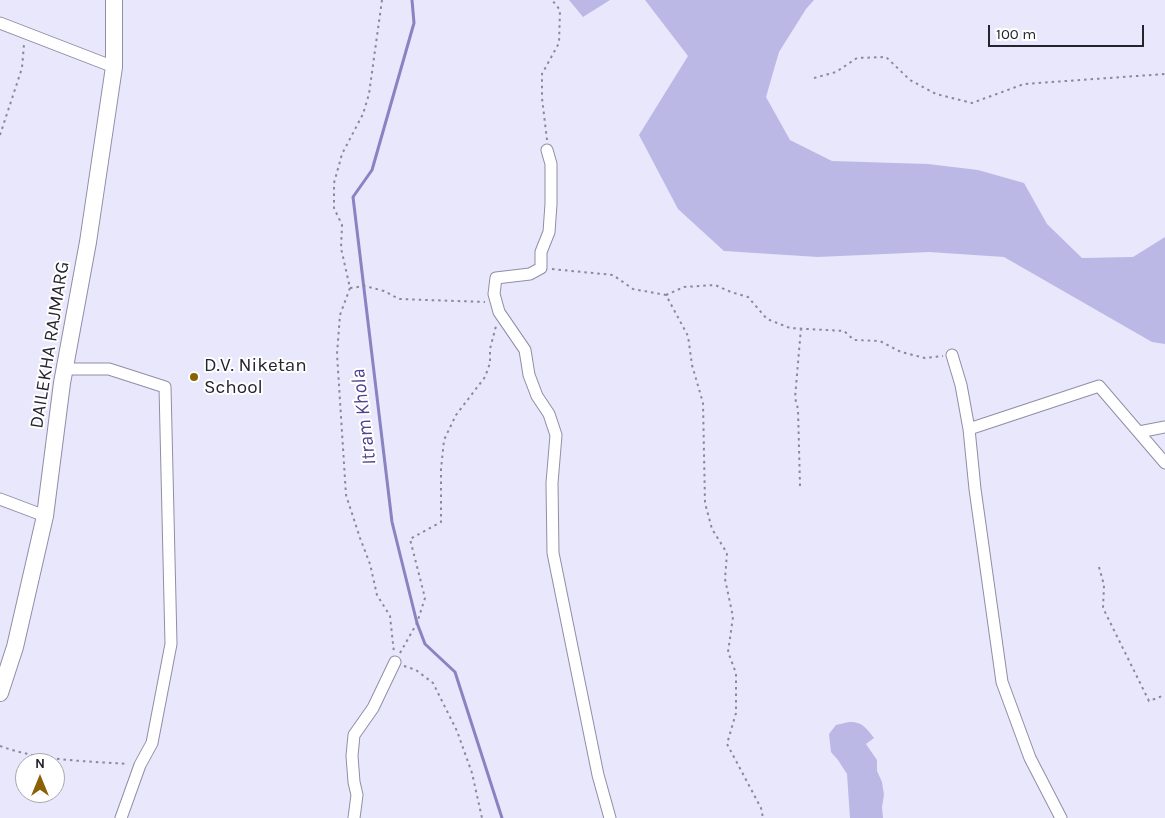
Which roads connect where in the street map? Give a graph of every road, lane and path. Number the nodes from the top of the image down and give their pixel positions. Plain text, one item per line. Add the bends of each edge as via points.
1 (114, 0) edge
2 (382, 0) edge
3 (552, 0) edge
4 (0, 23) edge
5 (25, 32) junction
6 (114, 67) junction
7 (1165, 74) edge
8 (814, 78) dead end
9 (0, 135) edge
10 (547, 150) joint
11 (541, 268) junction
12 (350, 288) junction
13 (666, 295) junction
14 (499, 312) junction
15 (801, 328) junction
16 (952, 355) joint
17 (66, 369) junction
18 (1165, 427) edge
19 (969, 429) junction
20 (1139, 432) junction
21 (1165, 463) edge
22 (800, 486) dead end
23 (0, 499) edge
24 (45, 516) junction
25 (1099, 567) dead end
26 (395, 662) junction
27 (0, 691) edge
28 (1165, 695) edge
29 (0, 746) edge
30 (140, 765) junction
31 (120, 818) edge
32 (354, 818) edge
33 (482, 818) edge
34 (610, 818) edge
35 (763, 818) edge
36 (1061, 818) edge

1 - 6 main road, DAILEKHA RAJMARG
2 - 12 path via 369,94 342,154 334,183 334,208 342,225 341,248
3 - 10 path via 560,10 559,43 542,74
4 - 5 street
5 - 6 street
5 - 9 path via 22,68
6 - 17 main road, DAILEKHA RAJMARG
7 - 8 path via 1024,84 972,103 936,94 910,80 886,57 857,58 836,72
10 - 11 street via 551,164 551,204
11 - 13 path via 613,275 632,289
11 - 14 street via 530,274 496,278 494,294
12 - 14 path via 364,286 398,299 492,303
12 - 26 path via 340,315 337,354 346,495 377,595 390,616
13 - 15 path via 684,287 715,285 748,297 767,320 790,328
13 - 35 path via 688,336 702,403 705,503 712,529 727,553 725,579 733,617 728,652 736,674 736,713 727,744
14 - 26 path via 485,377 456,415 444,440 441,522 410,539 425,598
14 - 34 street via 524,350 529,375 556,435 552,483 553,554 598,775
15 - 16 path via 844,331 854,340 880,341 901,352 925,358
15 - 22 path via 795,398
16 - 19 street
17 - 24 main road, DAILEKHA RAJMARG
17 - 30 street via 109,369 166,387 171,644 152,743
18 - 20 street
19 - 20 street via 1098,386
19 - 36 street via 1002,682 1030,758
20 - 21 street
23 - 24 street
24 - 27 main road, DAILEKHA RAJMARG via 15,647
25 - 28 path via 1104,585 1103,608 1149,701
26 - 32 street via 373,708 354,735 352,756 357,796
26 - 33 path via 416,670 433,683 457,731 472,773
29 - 30 path via 56,759
30 - 31 street

